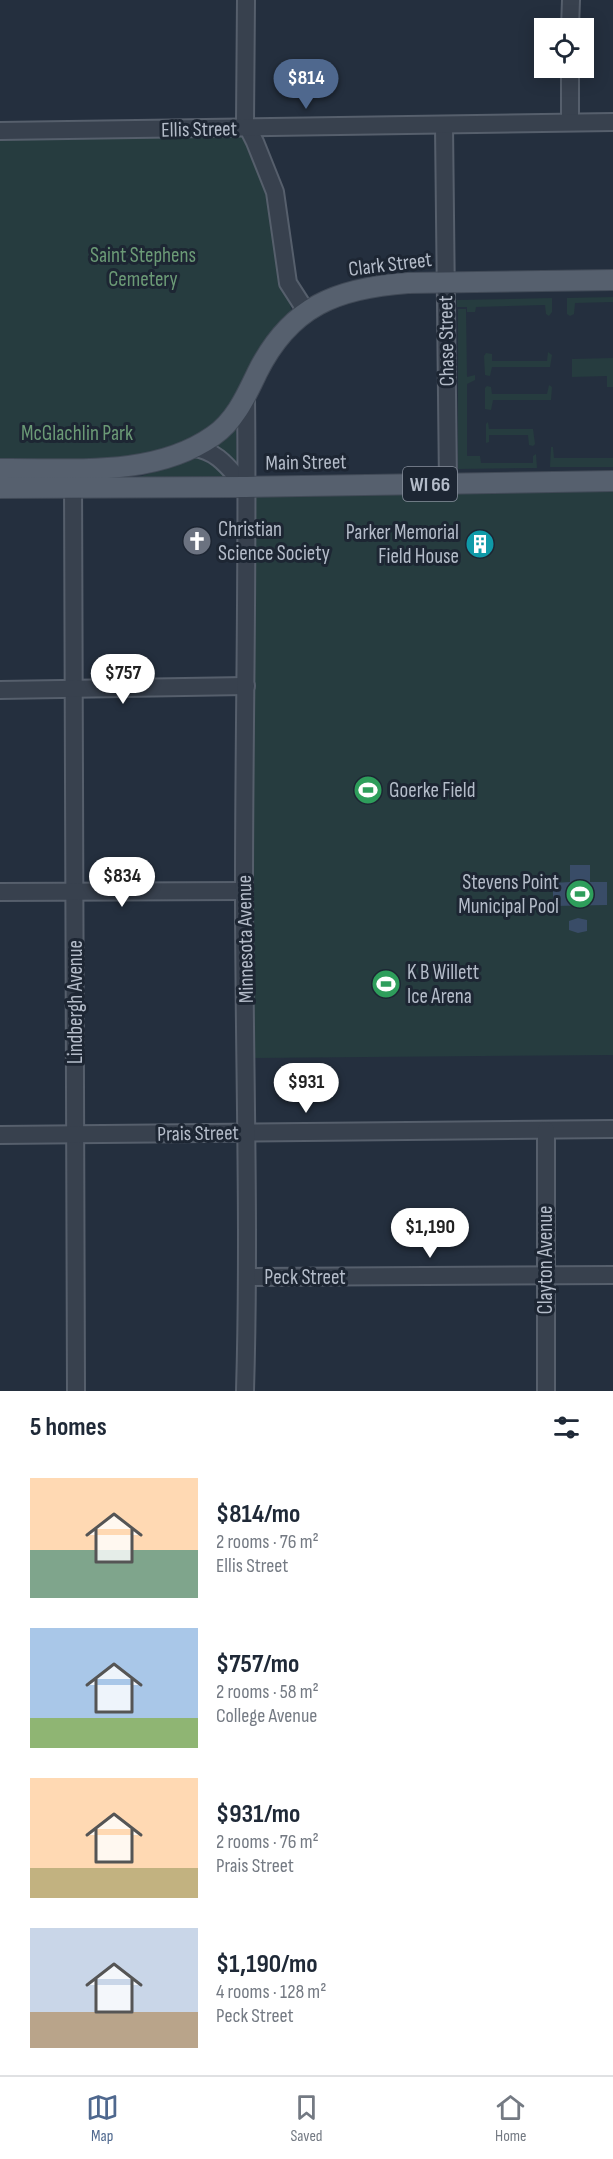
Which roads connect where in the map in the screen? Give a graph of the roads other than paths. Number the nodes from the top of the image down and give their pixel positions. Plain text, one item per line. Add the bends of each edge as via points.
1 (246, 0) edge
2 (571, 0) edge
3 (570, 18) edge
4 (570, 78) edge
5 (570, 122) junction
6 (613, 122) edge
7 (444, 126) junction
8 (248, 128) junction
9 (0, 131) edge
10 (613, 280) edge
11 (445, 282) junction
12 (306, 311) junction
13 (246, 396) junction
14 (194, 448) junction
15 (0, 469) edge
16 (73, 478) junction
17 (613, 481) edge
18 (448, 484) junction
19 (246, 487) junction
20 (0, 488) edge
21 (246, 686) junction
22 (75, 689) junction
23 (0, 690) edge
24 (76, 891) junction
25 (244, 891) junction
26 (0, 892) edge
27 (613, 1129) edge
28 (546, 1130) junction
29 (247, 1132) junction
30 (74, 1135) junction
31 (0, 1136) edge
32 (613, 1275) edge
33 (545, 1276) junction
34 (248, 1277) junction
35 (76, 1391) edge
36 (245, 1391) edge
37 (546, 1391) edge

1 - 8 street
2 - 3 street
4 - 5 street
5 - 6 street, Ellis Street
5 - 7 street, Ellis Street
7 - 8 street, Ellis Street
7 - 11 street, Chase Street
8 - 9 street, Ellis Street
8 - 12 street via 275,192 288,283
10 - 11 main road, Clark Street / WI 66
11 - 12 main road, Clark Street / WI 66 via 349,291
11 - 18 street, Chase Street
12 - 13 main road, Clark Street / WI 66 via 266,355
13 - 14 main road, Clark Street / WI 66 via 225,427
13 - 19 street, Minnesota Avenue
14 - 16 main road, Clark Street / WI 66 via 140,466
14 - 19 street via 214,454
15 - 16 main road, WI 66
16 - 19 main road, Main Street / WI 66
16 - 20 main road, Main Street / WI 66
16 - 22 street, Lindbergh Avenue
17 - 18 main road, Main Street / WI 66
18 - 19 main road, Main Street / WI 66
19 - 21 street, Minnesota Avenue
21 - 22 street
21 - 25 street, Minnesota Avenue
22 - 23 street
22 - 24 street, Lindbergh Avenue
24 - 25 street
24 - 26 street
24 - 30 street, Lindbergh Avenue
25 - 29 street, Minnesota Avenue
27 - 28 street, Prais Street
28 - 29 street, Prais Street
28 - 33 street, Clayton Avenue
29 - 30 street, Prais Street
29 - 34 street, Minnesota Avenue
30 - 31 street, Prais Street
30 - 35 street, Lindbergh Avenue
32 - 33 street, Peck Street
33 - 34 street, Peck Street
33 - 37 street, Clayton Avenue
34 - 36 street, Minnesota Avenue

